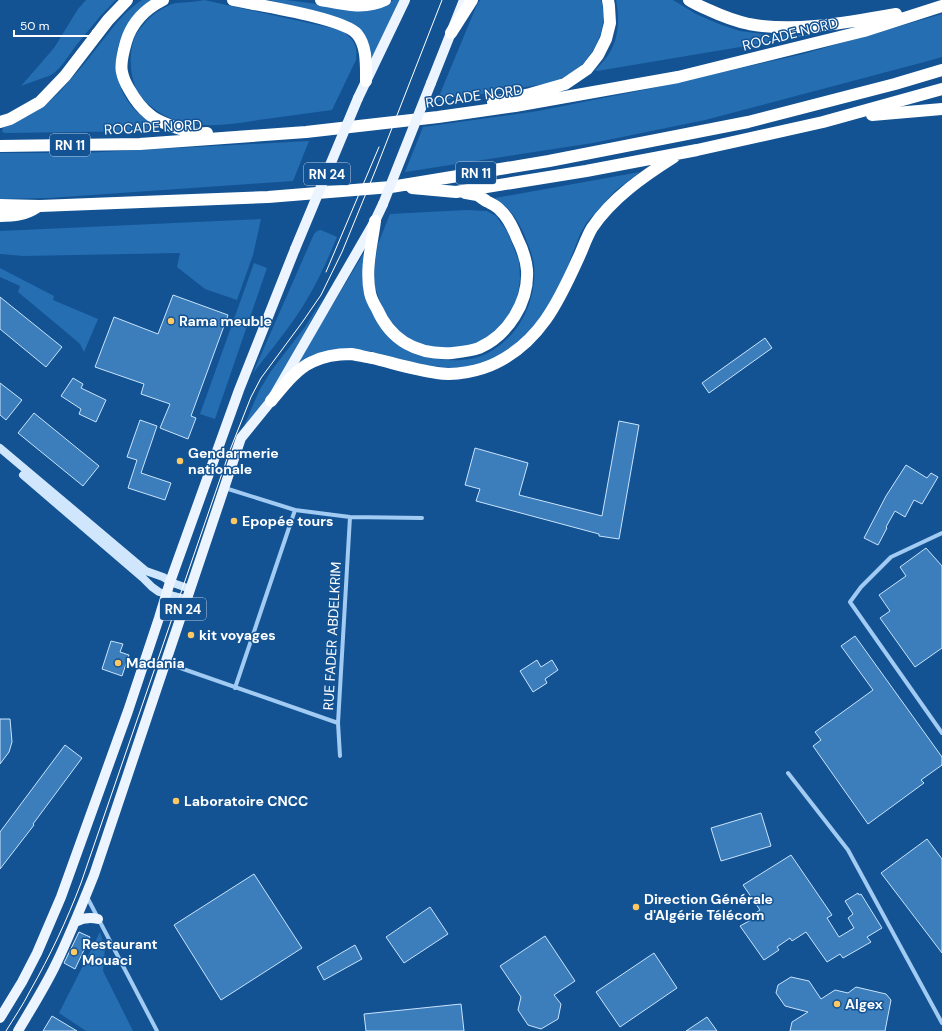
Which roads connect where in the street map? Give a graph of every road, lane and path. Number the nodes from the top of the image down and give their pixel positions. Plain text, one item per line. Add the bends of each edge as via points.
1 (127, 0) edge
2 (163, 0) edge
3 (233, 0) edge
4 (321, 0) edge
5 (385, 0) edge
6 (405, 0) edge
7 (464, 0) edge
8 (472, 0) edge
9 (608, 0) edge
10 (690, 0) edge
11 (942, 3) edge
12 (942, 6) edge
13 (451, 33) junction
14 (942, 70) edge
15 (366, 81) junction
16 (942, 89) edge
17 (942, 109) edge
18 (438, 117) junction
19 (0, 122) edge
20 (823, 122) junction
21 (306, 132) junction
22 (0, 146) edge
23 (697, 150) junction
24 (395, 187) junction
25 (456, 192) junction
26 (0, 205) edge
27 (40, 206) junction
28 (0, 216) edge
29 (375, 221) junction
30 (271, 401) junction
31 (0, 448) edge
32 (0, 455) edge
33 (224, 487) junction
34 (295, 510) junction
35 (350, 517) junction
36 (422, 518) dead end
37 (942, 533) edge
38 (170, 582) junction
39 (166, 594) junction
40 (188, 594) junction
41 (166, 663) junction
42 (235, 688) junction
43 (338, 723) junction
44 (942, 733) edge
45 (340, 756) dead end
46 (788, 773) dead end
47 (86, 895) junction
48 (98, 919) junction
49 (75, 922) junction
50 (0, 1018) edge
51 (942, 1023) edge
52 (18, 1031) edge
53 (156, 1031) edge

1 - 19 highway via 108,20 65,76 40,102
2 - 21 highway via 149,8 137,20 129,31 125,46 122,71 132,95 142,108 151,116 193,133
3 - 15 highway via 345,26 356,33 363,44
4 - 5 highway via 361,6
6 - 15 main road, RN 24
7 - 13 main road, RN 24
8 - 13 highway
9 - 18 highway via 610,23 606,39 587,69 566,84
10 - 11 highway via 727,18 749,24 804,27 896,14
12 - 18 highway, ROCADE NORD / RN 11 via 864,30 678,77
13 - 29 main road, RN 24, bridge
14 - 24 highway, RN 11 via 748,122 549,161
15 - 38 main road, RN 24, bridge via 239,390
16 - 20 highway
17 - 20 highway via 881,113
18 - 21 highway, ROCADE NORD / RN 11
20 - 23 highway
21 - 22 highway, ROCADE NORD / RN 11 via 140,144
23 - 25 highway
23 - 30 highway via 674,157 651,172 624,192 605,212 592,229 563,292 544,323 521,348 509,356 471,372 438,373 351,354 332,355 311,362 296,373
24 - 25 highway
24 - 27 highway, RN 11 via 268,197
25 - 29 highway via 478,196 500,209 512,226 527,269 524,296 519,309 496,337 479,348 464,352 436,353 410,345 387,327 370,294 368,275
26 - 27 highway, RN 11
27 - 28 highway via 18,215
29 - 30 main road, RN 24
30 - 33 main road, RN 24 via 241,438
31 - 38 street via 146,571
32 - 39 street via 155,590
33 - 34 street
33 - 40 main road, RN 24
34 - 35 street
34 - 42 street
35 - 36 street
35 - 43 street, RUE FADER ABDELKRIM
37 - 44 street via 891,557 850,602
38 - 39 main road, RN 24
38 - 40 street
39 - 40 street
39 - 50 main road, RN 24 via 128,711 61,897 37,953
40 - 41 main road, RN 24
41 - 42 street
41 - 47 main road, RN 24
42 - 43 street
43 - 45 street, RUE FADER ABDELKRIM
46 - 51 street via 848,850
47 - 48 street
47 - 49 main road, RN 24
48 - 49 main road via 84,918
48 - 53 street
49 - 52 main road, RN 24 via 52,971

